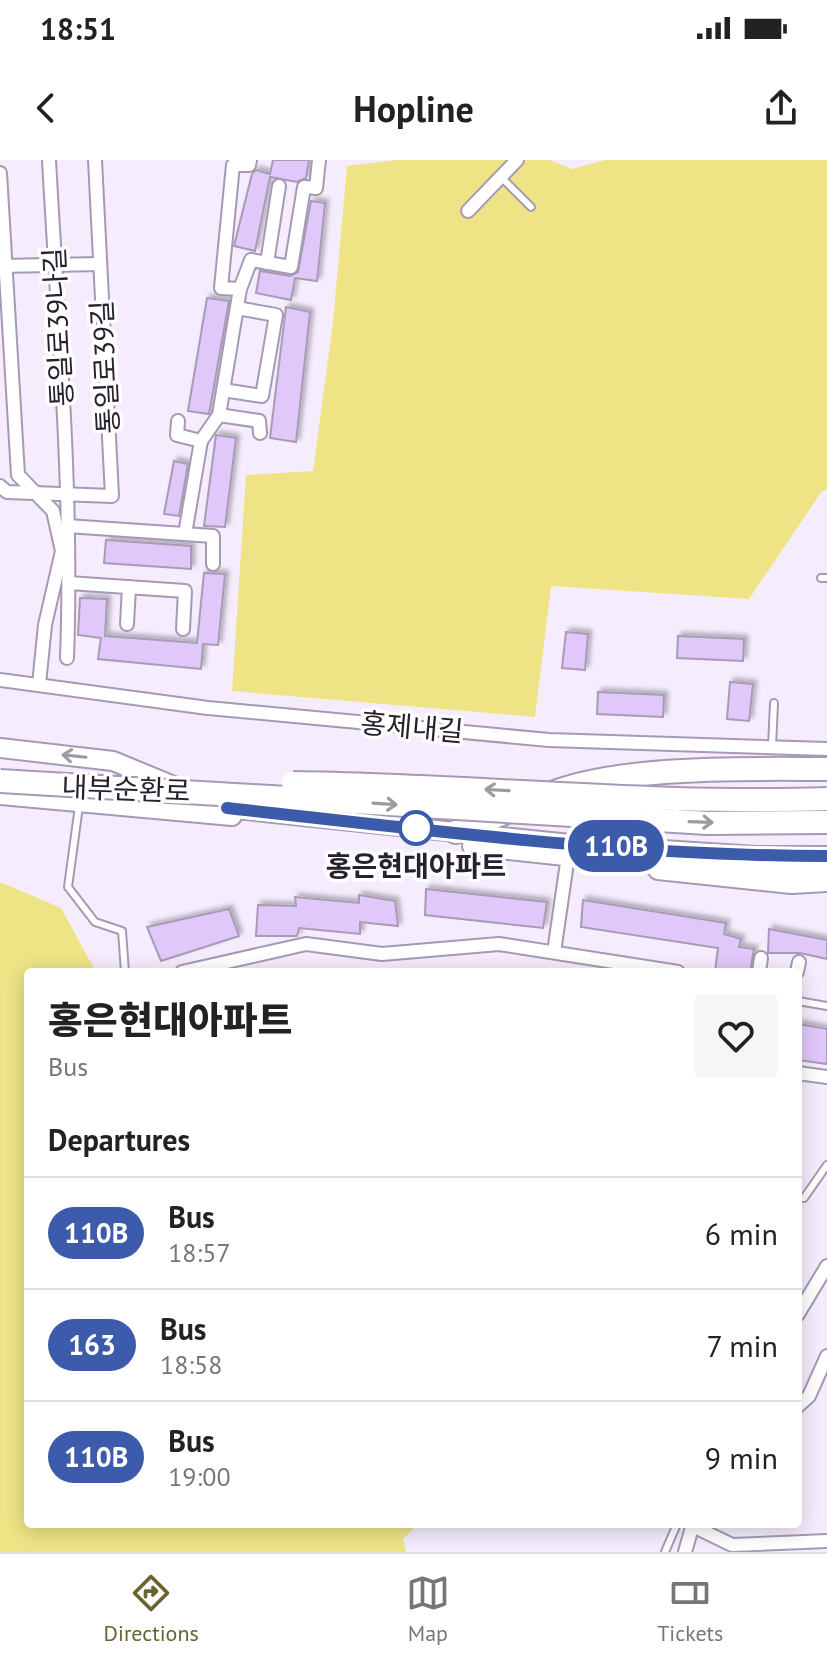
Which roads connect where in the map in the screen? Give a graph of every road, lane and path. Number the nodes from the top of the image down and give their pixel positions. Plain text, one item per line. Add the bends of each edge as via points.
1 (49, 160) edge
2 (95, 160) edge
3 (250, 160) edge
4 (319, 160) edge
5 (517, 160) edge
6 (0, 173) edge
7 (501, 177) junction
8 (279, 186) dead end
9 (531, 207) dead end
10 (468, 211) dead end
11 (267, 263) junction
12 (100, 264) junction
13 (55, 265) junction
14 (3, 266) edge
15 (240, 289) junction
16 (237, 308) junction
17 (223, 390) junction
18 (219, 415) junction
19 (178, 421) dead end
20 (260, 433) dead end
21 (201, 441) junction
22 (0, 486) edge
23 (34, 492) junction
24 (66, 495) junction
25 (53, 511) junction
26 (67, 520) junction
27 (185, 534) junction
28 (213, 564) dead end
29 (69, 583) junction
30 (129, 587) junction
31 (127, 624) dead end
32 (183, 629) dead end
33 (67, 658) dead end
34 (0, 680) edge
35 (39, 684) junction
36 (774, 703) dead end
37 (772, 747) junction
38 (0, 748) edge
39 (827, 749) edge
40 (0, 766) edge
41 (827, 769) edge
42 (0, 781) edge
43 (0, 795) edge
44 (827, 799) edge
45 (79, 802) junction
46 (827, 822) edge
47 (456, 832) junction
48 (569, 851) junction
49 (827, 856) edge
50 (610, 860) junction
51 (827, 870) edge
52 (827, 882) edge
53 (554, 952) junction
54 (761, 958) dead end
55 (125, 968) edge
56 (200, 968) edge
57 (653, 968) edge
58 (760, 968) edge
59 (802, 1002) edge
60 (827, 1006) edge
61 (802, 1074) edge
62 (827, 1077) edge
63 (827, 1165) edge
64 (804, 1198) dead end
65 (827, 1266) edge
66 (802, 1307) edge
67 (826, 1358) edge
68 (802, 1402) edge
69 (675, 1528) edge
70 (692, 1528) edge
71 (699, 1528) edge
72 (827, 1541) edge
73 (665, 1552) edge
74 (685, 1552) edge

1 - 13 street, 통일로39나길
2 - 12 street, 통일로39길
3 - 15 street via 249,165 233,165 221,288
4 - 11 street via 316,188 304,187 291,267
5 - 7 street
6 - 14 street
7 - 9 lane
7 - 10 street
8 - 11 street
11 - 15 street via 251,260
12 - 13 street
12 - 24 street, 통일로39길 via 112,496
13 - 14 street
13 - 24 street, 통일로39나길
14 - 23 street via 18,475
15 - 16 street
16 - 17 street
16 - 17 street via 276,315 262,396
17 - 18 street
18 - 20 street via 259,421
18 - 21 street
19 - 21 street via 177,435
21 - 27 street
22 - 23 street, 통일로39길 via 7,492
23 - 24 street, 통일로39길
23 - 25 street
24 - 26 street, 통일로39나길
25 - 26 street
25 - 35 street via 62,551 45,625
26 - 27 street
26 - 29 street, 통일로39나길
27 - 28 street via 213,536
29 - 30 street
29 - 33 street, 통일로39나길
30 - 31 street
30 - 32 street via 185,591
34 - 35 street, 홍제내길
35 - 37 street, 홍제내길 via 208,708 549,740
36 - 37 lane
37 - 39 street, 홍제내길
47 -> 38 main road via 227,808 113,761
44 -> 40 highway, 내부순환로, bridge via 732,802 401,784 233,782
41 - 47 highway, bridge via 729,769 578,782
42 -> 46 highway, 내부순환로, bridge via 708,823
43 - 45 main road
45 - 48 main road
45 - 55 lane via 68,887 95,922 122,931
47 - 48 main road
48 - 49 main road
48 - 50 main road
48 - 53 street
50 - 51 highway
50 - 52 main road via 682,875
53 - 56 street via 499,944 382,954 306,944
53 - 57 street
54 - 58 street
59 - 60 lane
61 - 62 street
63 - 64 lane
65 - 66 street
67 - 68 street
69 - 73 lane
70 - 74 street
71 - 72 street via 732,1545

